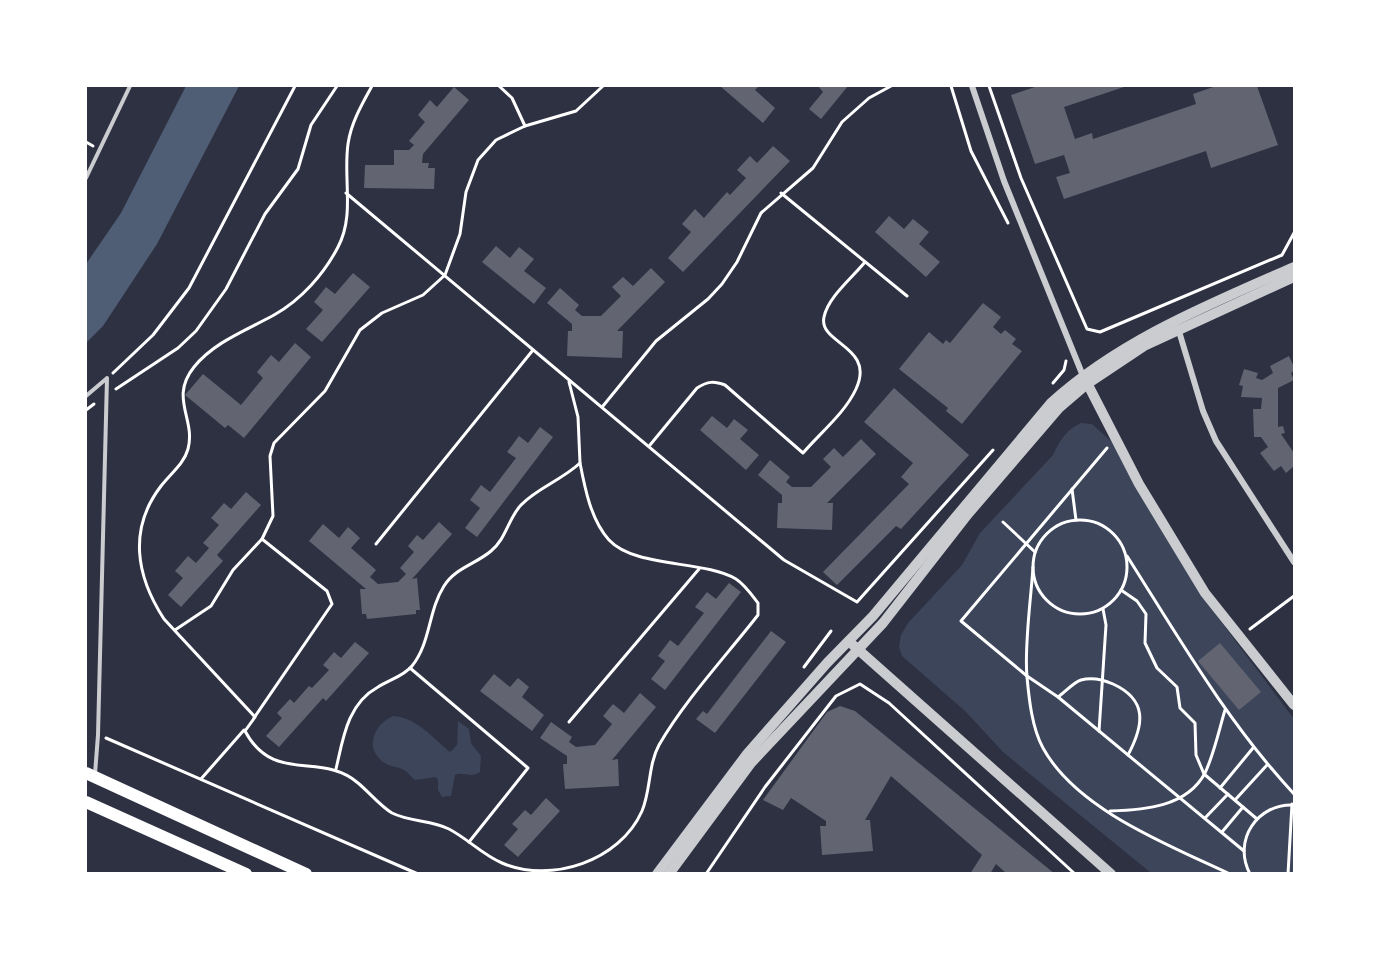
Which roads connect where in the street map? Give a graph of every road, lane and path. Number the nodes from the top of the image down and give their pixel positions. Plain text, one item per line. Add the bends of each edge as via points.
1 (130, 86) edge
2 (295, 86) edge
3 (337, 86) edge
4 (372, 86) edge
5 (499, 86) edge
6 (603, 86) edge
7 (891, 86) edge
8 (951, 86) edge
9 (972, 86) edge
10 (989, 86) edge
11 (525, 126) junction
12 (86, 178) edge
13 (346, 193) junction
14 (781, 193) junction
15 (1012, 232) dead end
16 (1294, 233) edge
17 (865, 262) junction
18 (1294, 267) edge
19 (445, 275) junction
20 (1294, 277) edge
21 (907, 296) dead end
22 (1177, 325) junction
23 (533, 350) junction
24 (1067, 351) dead end
25 (107, 378) junction
26 (568, 380) junction
27 (1085, 380) junction
28 (1048, 388) dead end
29 (106, 394) junction
30 (86, 396) edge
31 (603, 406) junction
32 (86, 410) edge
33 (1001, 441) dead end
34 (1111, 444) dead end
35 (650, 445) junction
36 (580, 463) junction
37 (1072, 489) junction
38 (1076, 520) junction
39 (1003, 522) dead end
40 (262, 539) junction
41 (1026, 542) junction
42 (376, 544) dead end
43 (1035, 552) junction
44 (1126, 553) junction
45 (1294, 562) edge
46 (1033, 567) junction
47 (699, 568) junction
48 (1121, 590) junction
49 (1294, 596) edge
50 (1103, 609) junction
51 (175, 630) junction
52 (1240, 637) junction
53 (848, 641) junction
54 (858, 649) junction
55 (410, 668) junction
56 (1027, 676) junction
57 (1102, 679) junction
58 (1058, 697) junction
59 (1294, 705) edge
60 (1226, 710) junction
61 (255, 717) junction
62 (569, 723) dead end
63 (1099, 731) junction
64 (98, 735) junction
65 (1254, 747) junction
66 (1128, 755) junction
67 (1267, 765) junction
68 (336, 769) junction
69 (1204, 774) junction
70 (90, 775) edge
71 (201, 779) junction
72 (1220, 788) junction
73 (1228, 794) junction
74 (1294, 794) edge
75 (1180, 798) junction
76 (1235, 800) junction
77 (86, 802) edge
78 (1293, 804) edge
79 (1243, 807) junction
80 (1108, 811) junction
81 (1205, 818) junction
82 (1257, 819) junction
83 (1222, 832) junction
84 (469, 842) junction
85 (1244, 851) junction
86 (246, 873) edge
87 (306, 873) edge
88 (418, 873) edge
89 (657, 873) edge
90 (669, 873) edge
91 (706, 873) edge
92 (1075, 873) edge
93 (1111, 873) edge
94 (1230, 873) edge
95 (1250, 873) edge
96 (1288, 873) edge

1 - 12 lane
2 - 25 path via 189,288 153,335
3 - 29 path via 311,125 298,169 265,214 226,289 196,331 178,348
4 - 13 path via 351,129
5 - 11 path via 512,98
6 - 11 path via 576,111
7 - 14 path via 851,112 813,168
8 - 15 path via 971,152
9 - 27 street via 1025,235
10 - 16 path via 1021,178 1087,329 1100,332 1282,255
11 - 19 path via 496,140 478,160 466,192 460,234
13 - 19 path
13 - 51 path via 345,231 327,267 276,314 246,328 204,357 186,379 182,402 188,450 145,511 138,544 146,587 164,620
14 - 17 path
14 - 31 path via 761,213 722,284 656,341
17 - 21 path
17 - 35 path via 829,305 824,317 828,333 853,353 859,363 857,387 803,453 725,385 716,382 697,388
18 - 22 street
19 - 23 path
19 - 40 path via 423,295 382,313 360,330 325,391 274,443 270,456 273,516
20 - 22 street
22 - 27 street
22 - 45 street via 1216,441
23 - 26 path
23 - 42 path
24 - 28 path via 1064,370
25 - 29 lane
25 - 30 lane
26 - 31 path
26 - 36 path via 578,417
27 - 52 street via 1205,594
27 - 53 street via 1051,403
27 - 54 street
29 - 32 path
29 - 64 lane
31 - 35 path
33 - 35 path via 857,602 784,560
34 - 37 path
36 - 47 path via 592,510 610,541 624,550
36 - 55 path via 520,506 500,543 445,584 420,656
37 - 38 path
37 - 41 path
38 - 43 path via 1044,535
38 - 44 path via 1095,522 1108,529
39 - 41 path
40 - 51 path via 233,570 211,606
40 - 61 path via 327,591 332,604
41 - 43 path
41 - 56 path via 961,621
43 - 46 path
44 - 48 path via 1128,569
44 - 60 path
46 - 50 path via 1040,591 1056,608 1071,614
46 - 56 path
47 - 62 path
47 - 84 path via 736,579 758,603 758,615 659,746 642,811 631,829 598,856 580,865 544,872 503,864
48 - 50 path
48 - 69 path via 1137,601 1146,614 1145,644 1157,668 1177,687 1180,708 1195,723 1196,755
49 - 52 path
50 - 57 path via 1106,625
51 - 61 path
52 - 59 street
53 - 54 street
53 - 89 street via 747,754
54 - 90 street via 751,763
54 - 93 street
55 - 68 path via 375,688 353,711
55 - 84 path via 528,768
56 - 58 path
56 - 80 path via 1032,713 1043,747 1068,782
57 - 58 path via 1080,680
57 - 63 path
57 - 66 path via 1136,699 1140,713 1138,736
58 - 63 path
60 - 65 path
60 - 69 path
61 - 68 path via 245,732 261,754 294,766
61 - 71 path
63 - 66 path
64 - 70 lane
64 - 71 path
65 - 67 path
65 - 72 path
66 - 75 path
67 - 74 path
67 - 76 path
68 - 84 path via 393,813 428,821
69 - 72 path
69 - 75 path
70 - 87 main road
71 - 88 path
72 - 73 path
73 - 76 path
73 - 81 path
75 - 80 path via 1148,810
75 - 81 path
76 - 79 path
77 - 86 main road
78 - 82 path via 1276,806
78 - 96 path
79 - 82 path
79 - 83 path
80 - 94 path via 1170,846
81 - 83 path
82 - 85 path via 1245,840
83 - 85 path
85 - 95 path
91 - 92 path via 765,787 836,696 860,684 889,703

